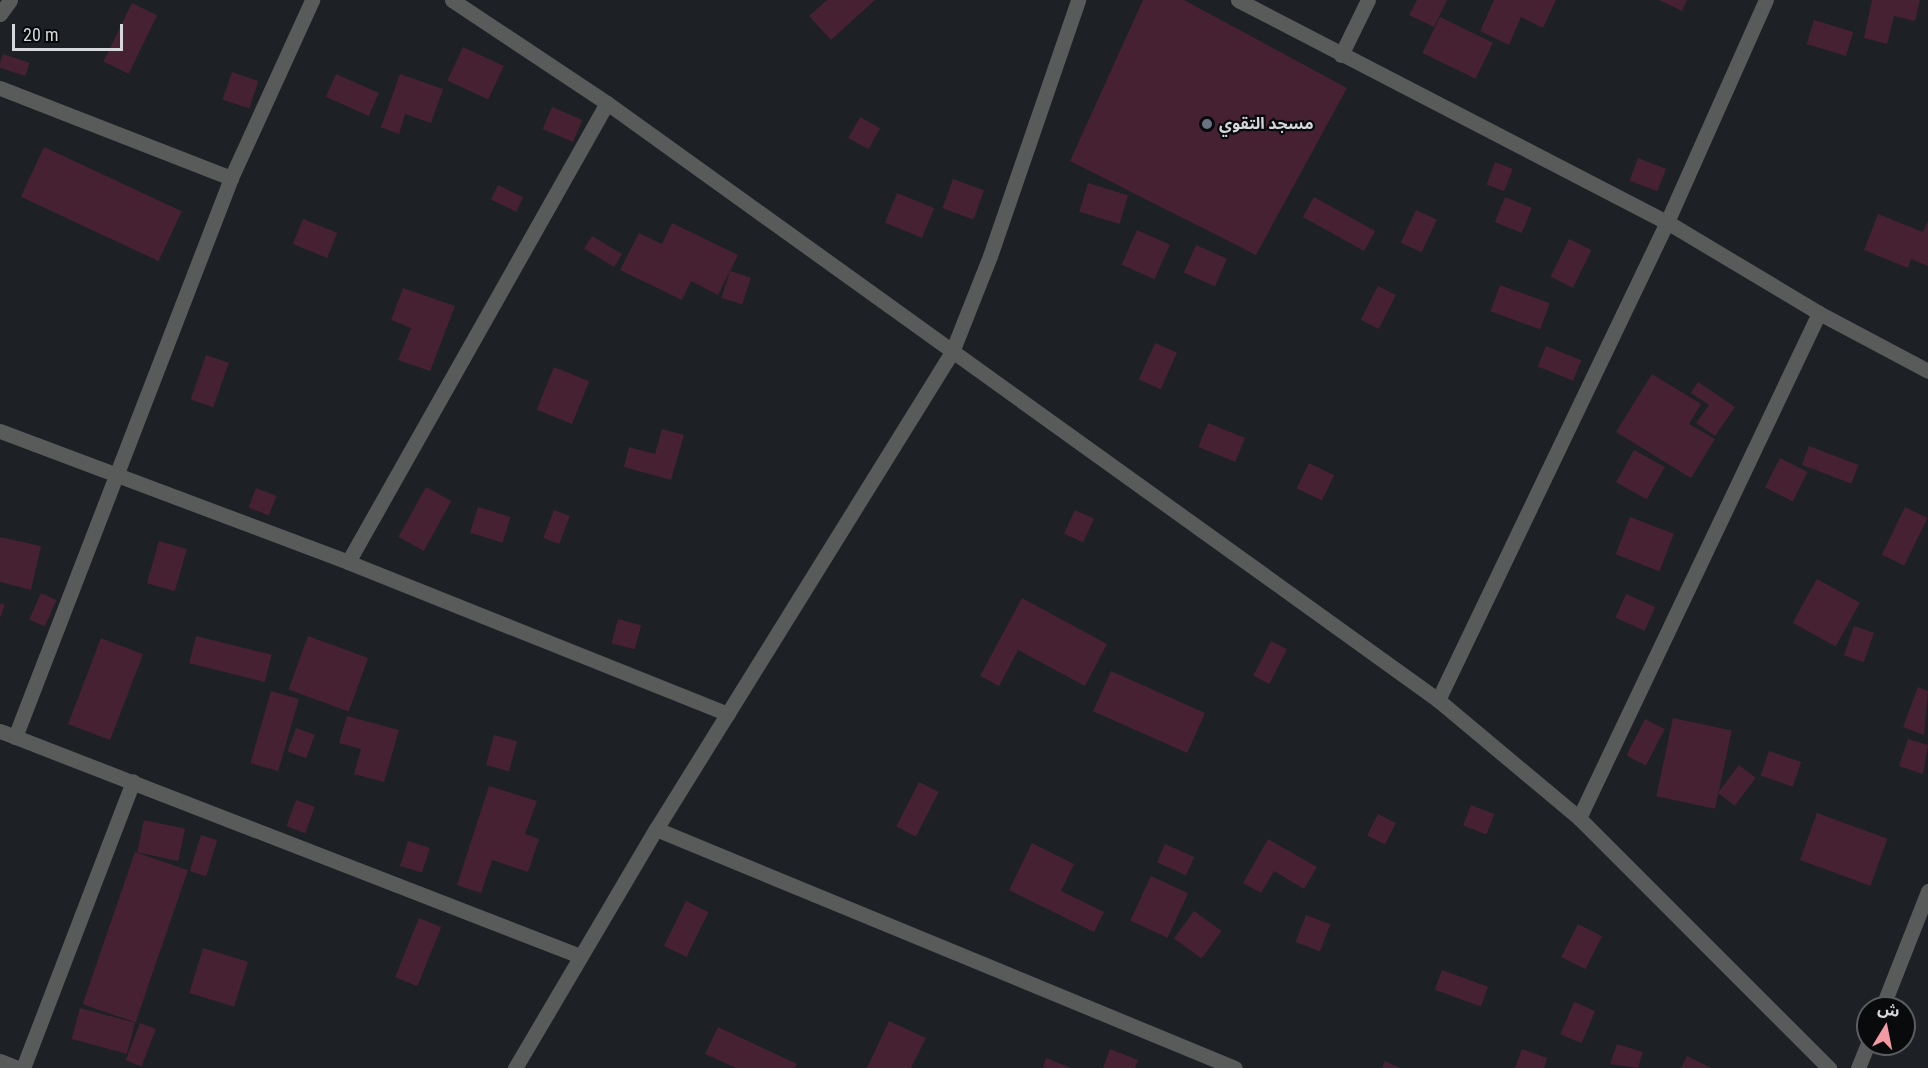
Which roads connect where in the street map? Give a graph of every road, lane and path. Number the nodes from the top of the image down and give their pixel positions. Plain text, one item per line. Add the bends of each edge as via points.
1 (10, 0) edge
2 (312, 0) edge
3 (452, 0) edge
4 (1078, 0) edge
5 (1238, 0) edge
6 (1368, 0) edge
7 (1766, 0) edge
8 (0, 14) edge
9 (1341, 55) junction
10 (0, 88) edge
11 (607, 103) junction
12 (231, 178) junction
13 (1667, 222) junction
14 (1819, 313) junction
15 (952, 352) junction
16 (1928, 371) edge
17 (0, 431) edge
18 (119, 476) junction
19 (348, 562) junction
20 (1438, 700) junction
21 (728, 714) junction
22 (0, 731) edge
23 (15, 737) junction
24 (133, 781) junction
25 (1579, 818) junction
26 (657, 829) junction
27 (1928, 891) edge
28 (580, 956) junction
29 (1887, 996) edge
30 (0, 1061) edge
31 (17, 1068) edge
32 (23, 1068) edge
33 (516, 1068) edge
34 (1235, 1068) edge
35 (1829, 1068) edge

1 - 8 street
2 - 12 street
3 - 11 street
4 - 15 street
5 - 9 street
6 - 9 street
7 - 13 street
9 - 13 street
10 - 12 street
11 - 15 street
11 - 19 street
12 - 18 street
13 - 14 street
13 - 20 street
14 - 16 street
14 - 25 street
15 - 20 street
15 - 21 street
17 - 18 street
18 - 19 street
18 - 23 street
19 - 21 street
20 - 25 street
21 - 26 street
22 - 23 street
23 - 24 street
24 - 28 street
24 - 32 street
25 - 35 street
26 - 28 street
26 - 34 street
27 - 29 street
28 - 33 street
30 - 31 street

